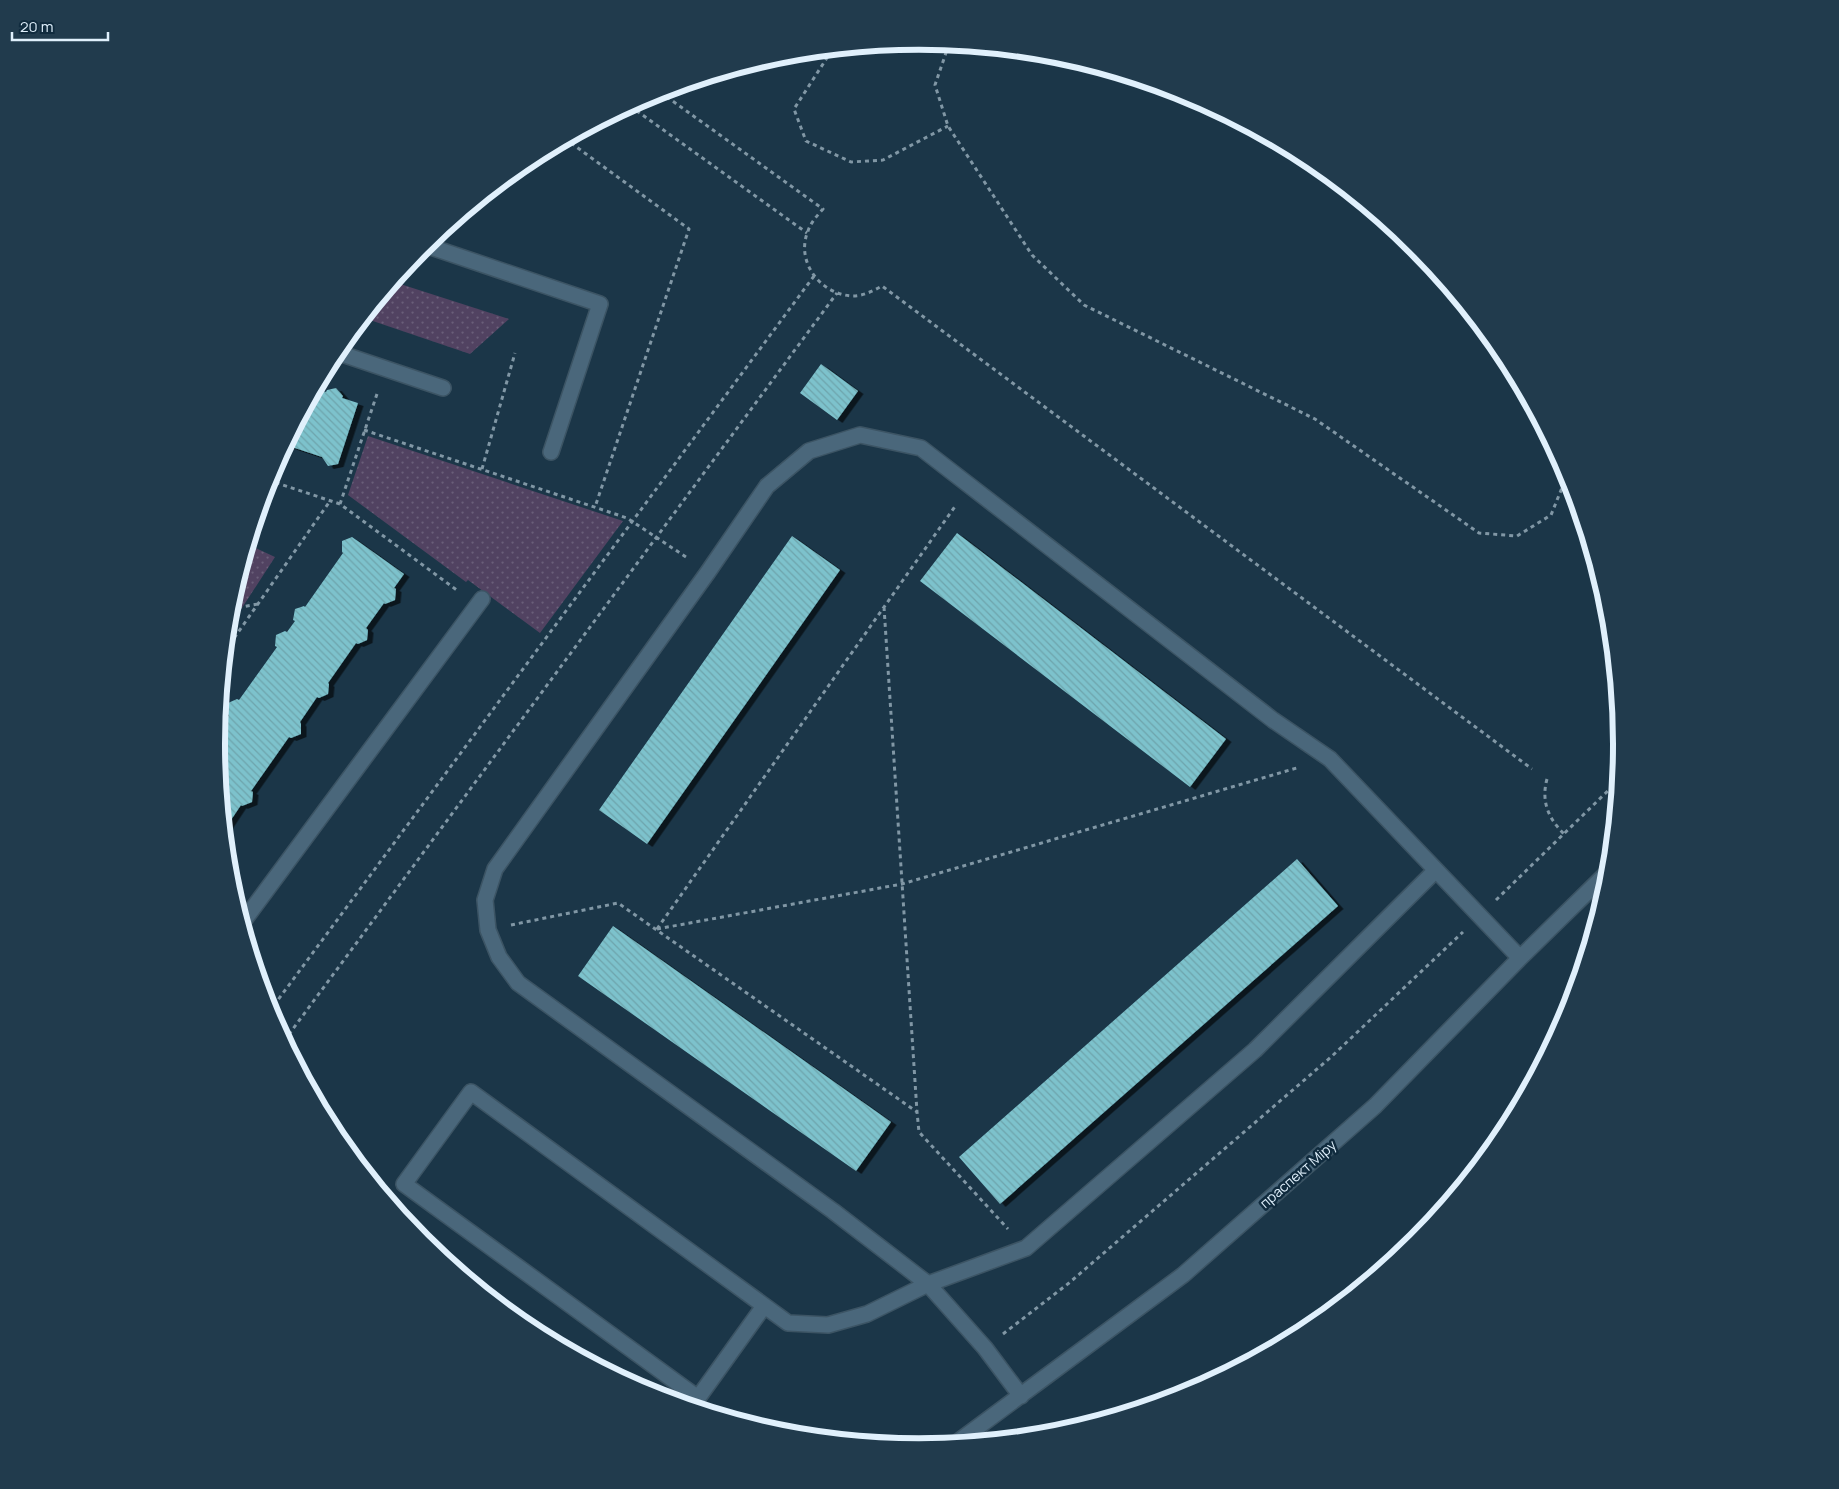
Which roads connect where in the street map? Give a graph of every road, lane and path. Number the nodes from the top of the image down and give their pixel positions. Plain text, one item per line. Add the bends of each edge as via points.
1 (947, 51) edge
2 (828, 56) edge
3 (668, 98) edge
4 (637, 111) edge
5 (948, 126) junction
6 (571, 143) dead end
7 (806, 233) junction
8 (434, 248) edge
9 (814, 276) junction
10 (837, 293) junction
11 (515, 353) dead end
12 (345, 355) edge
13 (379, 386) dead end
14 (443, 388) dead end
15 (364, 430) junction
16 (550, 452) dead end
17 (482, 469) junction
18 (277, 483) edge
19 (970, 485) junction
20 (1563, 485) edge
21 (330, 501) junction
22 (340, 504) junction
23 (595, 507) junction
24 (632, 521) junction
25 (657, 537) junction
26 (708, 572) junction
27 (462, 594) dead end
28 (482, 599) dead end
29 (258, 604) junction
30 (884, 607) junction
31 (238, 608) edge
32 (233, 639) edge
33 (1330, 759) junction
34 (1532, 769) dead end
35 (1547, 779) dead end
36 (1613, 786) edge
37 (1564, 834) junction
38 (1436, 870) junction
39 (1601, 879) edge
40 (902, 884) junction
41 (1480, 915) junction
42 (247, 916) edge
43 (488, 930) junction
44 (657, 930) junction
45 (1520, 958) junction
46 (275, 1003) edge
47 (289, 1034) edge
48 (917, 1112) junction
49 (1026, 1248) junction
50 (928, 1284) junction
51 (764, 1306) junction
52 (985, 1348) junction
53 (1021, 1396) junction
54 (963, 1438) edge

1 - 5 path via 936,85
2 - 5 path via 794,109 806,141 851,162 882,160
3 - 7 path via 823,209
4 - 7 path
5 - 20 path via 1032,255 1084,306 1315,419 1479,532 1517,536 1551,515
6 - 23 path via 689,230
7 - 9 path via 806,263
8 - 16 street via 600,304
9 - 10 path via 824,287
9 - 24 path
10 - 25 path
10 - 34 path via 853,296 882,286
11 - 17 path
12 - 14 street
13 - 15 path
15 - 17 path
15 - 22 path
17 - 23 path
18 - 21 path
19 - 26 street via 922,448 860,435 809,451 768,486
19 - 30 path
19 - 33 street via 1273,720
21 - 22 path
21 - 29 path
22 - 27 path
23 - 24 path
24 - 25 path
24 - 46 path
25 - 26 path
25 - 47 path
26 - 43 street via 495,869 485,900
28 - 42 street
29 - 31 path
29 - 32 path
30 - 40 path
30 - 44 path
33 - 38 street
33 - 40 path
35 - 37 path via 1546,810 1553,824
36 - 37 path
37 - 41 path
38 - 41 street
38 - 49 street via 1255,1050
39 - 45 street, праспект Міру
40 - 44 path
40 - 48 path
41 - 45 street
41 - 52 path via 1331,1057 1070,1283
43 - 44 path via 618,903
43 - 50 street via 499,957 518,983 825,1205
44 - 48 path
45 - 53 street, праспект Міру via 1375,1106 1183,1275
48 - 49 path via 920,1132
49 - 50 street
50 - 51 street via 867,1314 828,1325 788,1323
50 - 52 street
51 - 51 street via 698,1398 404,1184 471,1092
52 - 53 street
53 - 54 street, праспект Міру

